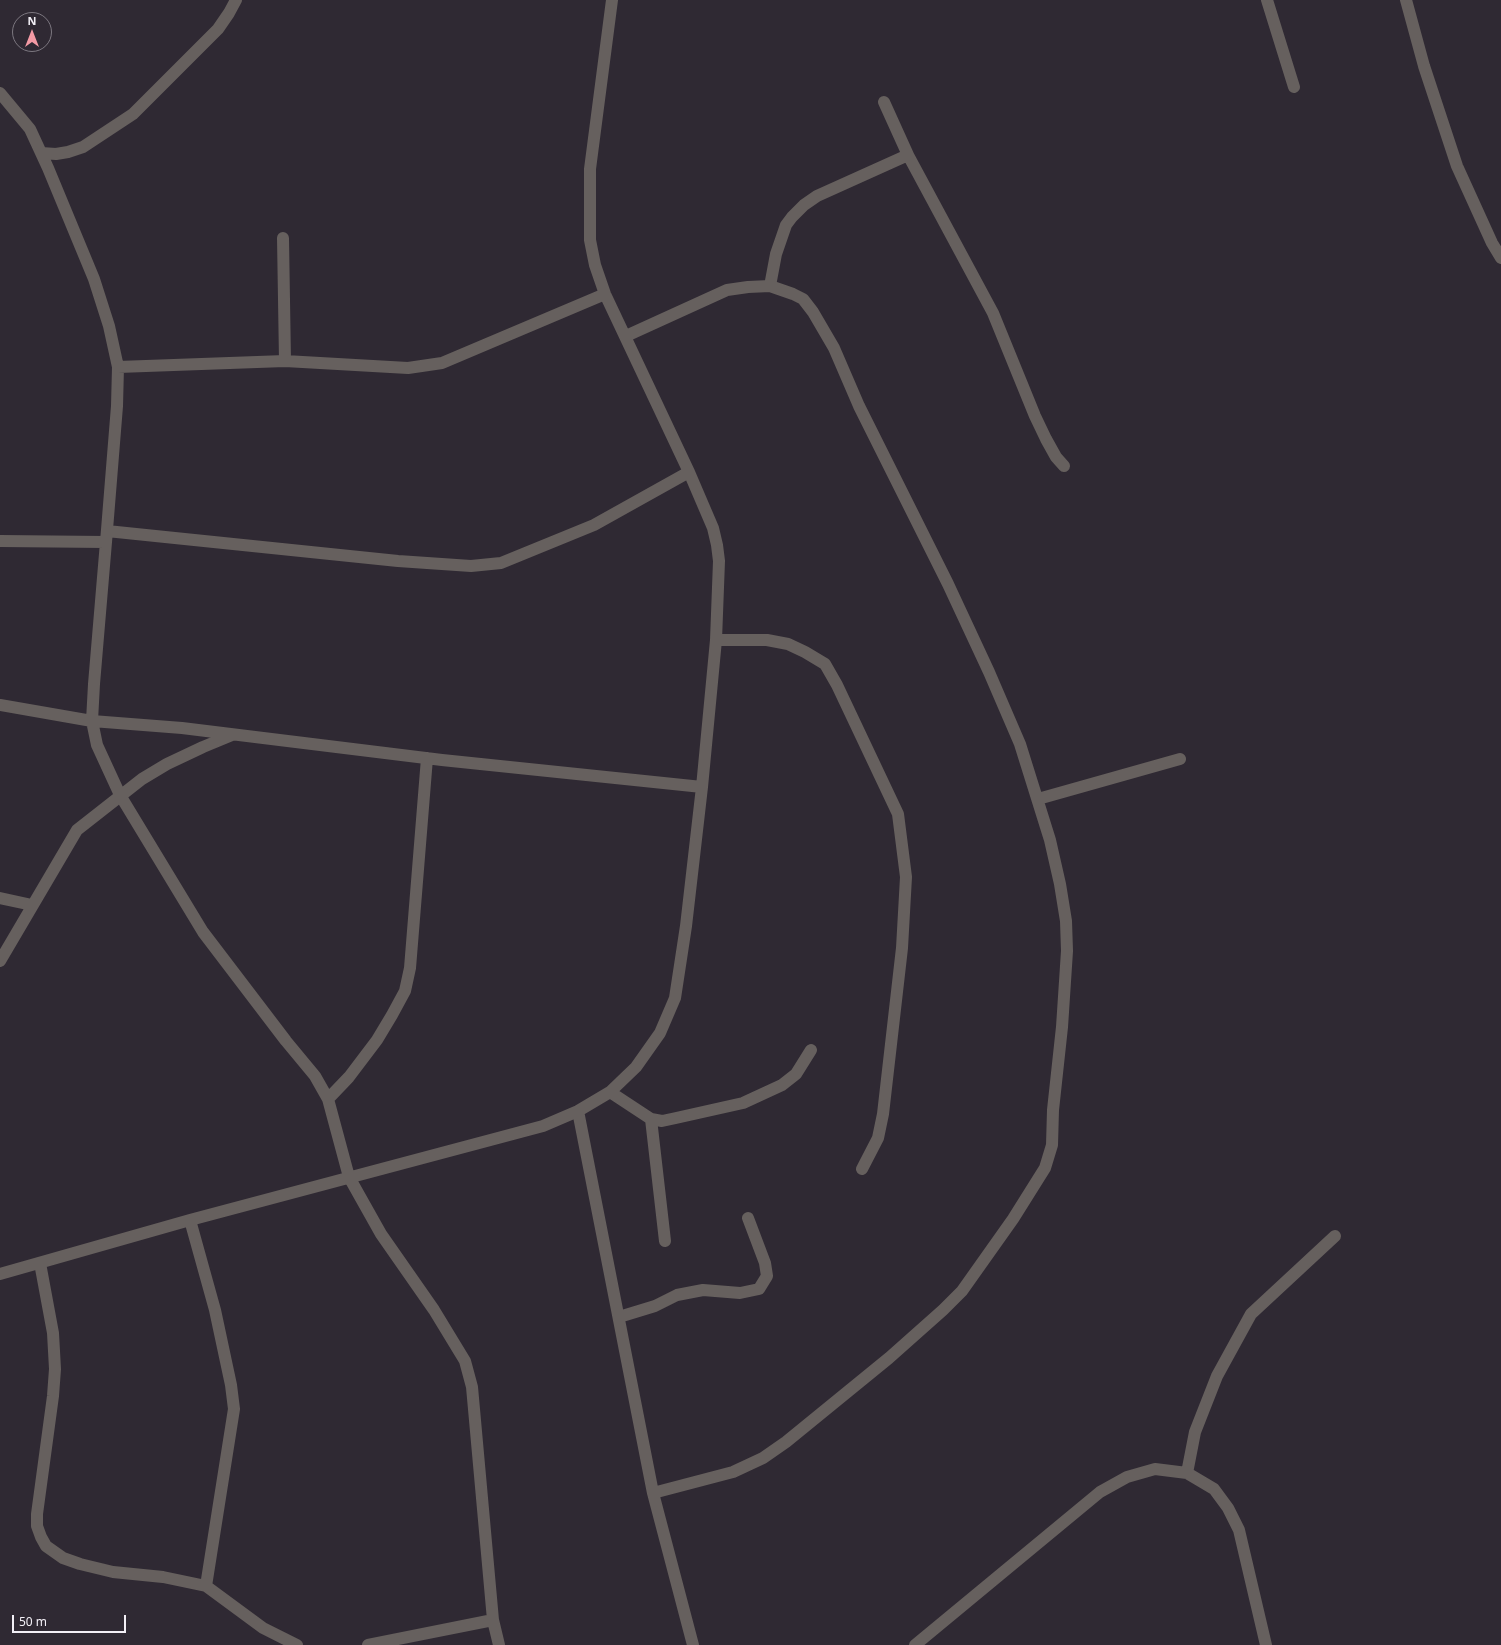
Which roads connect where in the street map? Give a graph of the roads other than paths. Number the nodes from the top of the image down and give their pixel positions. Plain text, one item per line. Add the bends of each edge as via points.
1 (236, 0) edge
2 (612, 0) edge
3 (1267, 0) edge
4 (1406, 0) edge
5 (1294, 87) dead end
6 (0, 93) edge
7 (884, 102) dead end
8 (41, 153) junction
9 (908, 155) junction
10 (283, 238) dead end
11 (1501, 258) edge
12 (770, 286) junction
13 (605, 294) junction
14 (626, 336) junction
15 (285, 361) junction
16 (118, 367) junction
17 (1064, 466) dead end
18 (689, 472) junction
19 (106, 537) junction
20 (0, 542) edge
21 (716, 640) junction
22 (0, 705) edge
23 (92, 721) junction
24 (232, 735) junction
25 (427, 758) junction
26 (1180, 759) dead end
27 (702, 787) junction
28 (120, 795) junction
29 (1038, 799) junction
30 (0, 898) edge
31 (32, 905) junction
32 (0, 961) edge
33 (811, 1050) dead end
34 (610, 1092) junction
35 (328, 1099) junction
36 (578, 1111) junction
37 (651, 1119) junction
38 (862, 1169) dead end
39 (349, 1177) junction
40 (748, 1218) dead end
41 (190, 1220) junction
42 (1334, 1236) dead end
43 (665, 1241) dead end
44 (40, 1263) junction
45 (0, 1274) edge
46 (619, 1317) junction
47 (1187, 1473) junction
48 (653, 1493) junction
49 (206, 1586) junction
50 (493, 1620) junction
51 (298, 1645) edge
52 (368, 1645) edge
53 (499, 1645) edge
54 (693, 1645) edge
55 (916, 1645) edge
56 (1266, 1645) edge

1 - 8 street via 218,29 133,114 83,146 56,154
2 - 13 street via 590,170 590,240
3 - 5 street
4 - 11 street via 1424,66 1457,166
6 - 8 street via 30,129
7 - 9 street
8 - 16 street via 94,279 109,326
9 - 12 street via 816,196 804,205 786,225 776,254
9 - 17 street via 993,313 1035,416 1056,457
10 - 15 street
12 - 14 street via 727,290
12 - 29 street via 803,299 834,348 859,406 989,672 1020,744
13 - 14 street
13 - 15 street via 442,363 408,368
14 - 18 street
15 - 16 street
16 - 19 street
18 - 19 street via 594,525 501,563 470,566
18 - 21 street via 713,528 717,545 719,561
19 - 20 street
19 - 23 street
21 - 27 street
21 - 38 street via 767,640 788,644 825,664 898,814 906,878 902,948 883,1114 878,1138
22 - 23 street
23 - 24 street
23 - 28 street via 97,745
24 - 25 street
24 - 28 street via 166,764
25 - 27 street
25 - 35 street via 410,968 404,991 377,1040 349,1077
26 - 29 street
27 - 34 street via 675,998 660,1033 636,1067
28 - 31 street via 77,830
28 - 35 street via 203,932 315,1076
29 - 48 street via 1060,884 1066,921 1067,951 1052,1146 1045,1168 962,1291 889,1358 764,1458 733,1472
30 - 31 street
31 - 32 street
33 - 37 street via 796,1074 763,1095 744,1103 662,1121
34 - 36 street
34 - 37 street
35 - 39 street
36 - 39 street via 543,1126
36 - 46 street
37 - 43 street
39 - 41 street
39 - 50 street via 381,1234 434,1310 465,1361 472,1386
40 - 46 street via 765,1263 767,1276 759,1289 740,1293 703,1290 677,1295 655,1306
41 - 44 street
41 - 49 street via 215,1310 234,1409
42 - 47 street via 1251,1314 1217,1376 1195,1432
44 - 45 street
44 - 49 street via 53,1333 55,1369 54,1396 37,1514 37,1526 41,1537 53,1552 80,1564 113,1572
46 - 48 street
47 - 55 street via 1156,1469 1127,1478 1100,1492
47 - 56 street via 1214,1489 1228,1508 1239,1530
48 - 54 street
49 - 51 street via 263,1628
50 - 52 street
50 - 53 street

